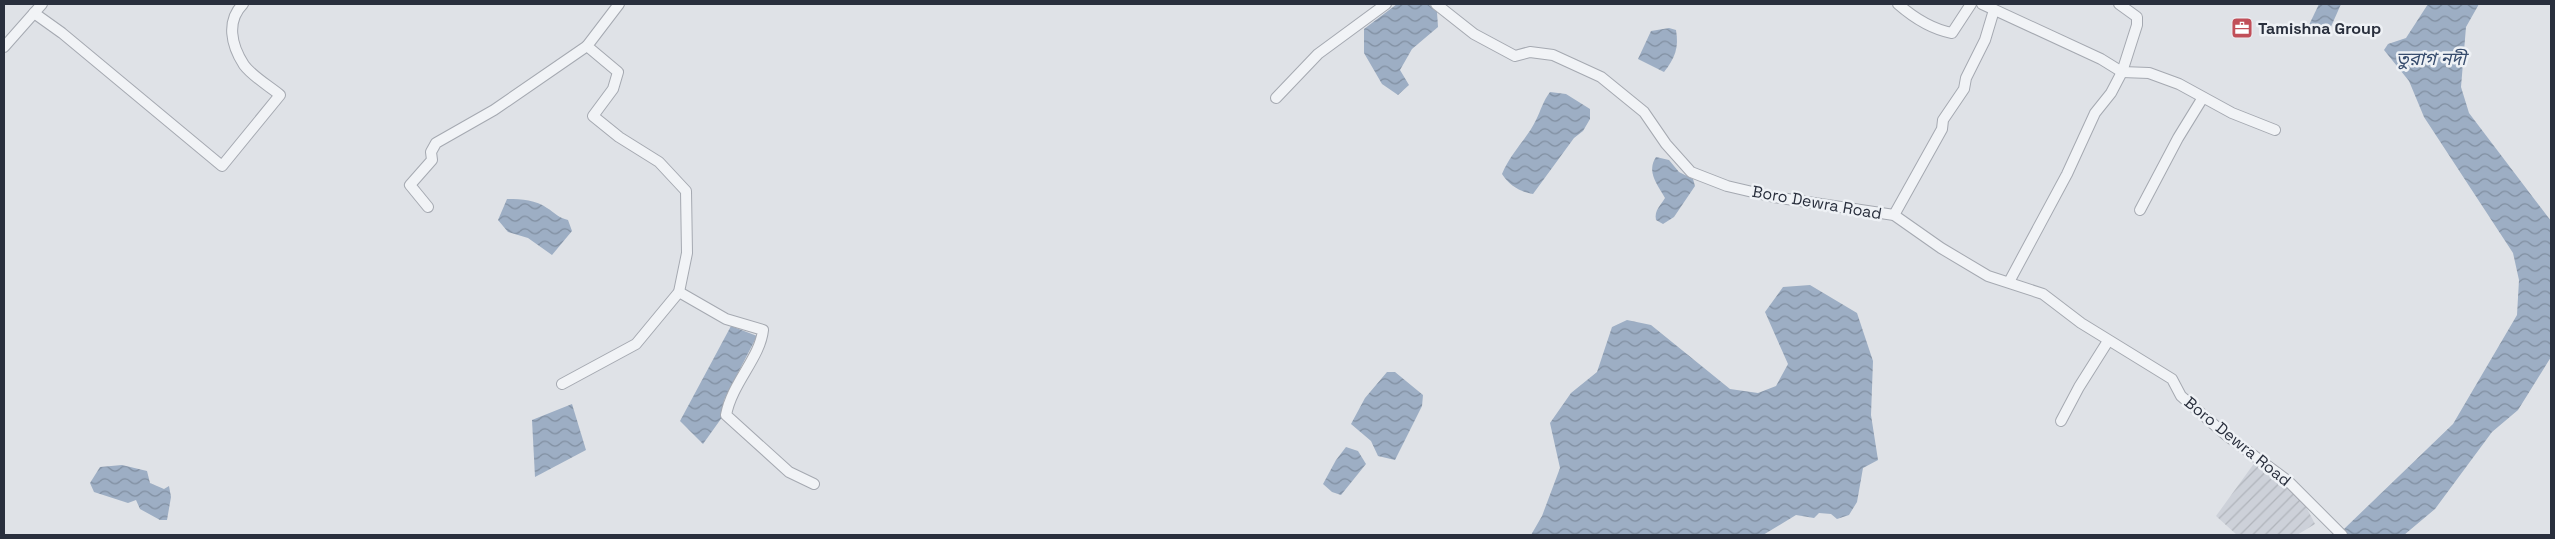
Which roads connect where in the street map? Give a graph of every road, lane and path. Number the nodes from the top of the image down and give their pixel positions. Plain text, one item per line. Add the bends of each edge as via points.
1 (42, 4) edge
2 (243, 4) edge
3 (619, 4) edge
4 (1386, 4) edge
5 (1436, 4) edge
6 (1898, 4) edge
7 (1971, 4) edge
8 (1982, 4) edge
9 (2120, 4) edge
10 (1994, 10) junction
11 (34, 13) junction
12 (587, 46) junction
13 (4, 47) edge
14 (2122, 72) junction
15 (1276, 98) dead end
16 (2202, 99) junction
17 (2275, 130) dead end
18 (428, 207) dead end
19 (2140, 210) dead end
20 (1894, 215) junction
21 (2010, 282) junction
22 (679, 292) junction
23 (2108, 341) junction
24 (562, 384) dead end
25 (2061, 421) dead end
26 (814, 484) dead end
27 (2340, 532) edge

1 - 11 street
2 - 11 street via 234,13 232,38 244,66 280,95 222,166 62,32
3 - 12 street
4 - 15 street via 1318,54
5 - 20 street, Boro Dewra Road via 1474,34 1515,56 1530,52 1553,55 1601,77 1644,112 1691,172 1727,186 1774,197
6 - 7 street via 1909,15 1952,33
8 - 10 street
9 - 14 street via 2137,17
10 - 14 street via 2101,59
10 - 20 street via 1964,90 1943,120 1942,129
11 - 13 street
12 - 18 street via 494,110 436,143 431,152 432,160 410,185
12 - 22 street via 618,72 614,89 593,116 659,162 686,191 687,253
14 - 16 street via 2150,73 2178,84
14 - 21 street via 2095,114
16 - 17 street
16 - 19 street
20 - 21 street, Boro Dewra Road via 1988,276
21 - 23 street, Boro Dewra Road via 2043,294
22 - 24 street via 636,344
22 - 26 street via 726,319 763,330 762,341 729,398 726,415 789,472
23 - 25 street via 2078,387
23 - 27 street, Boro Dewra Road via 2172,379 2181,396 2226,435 2288,481

